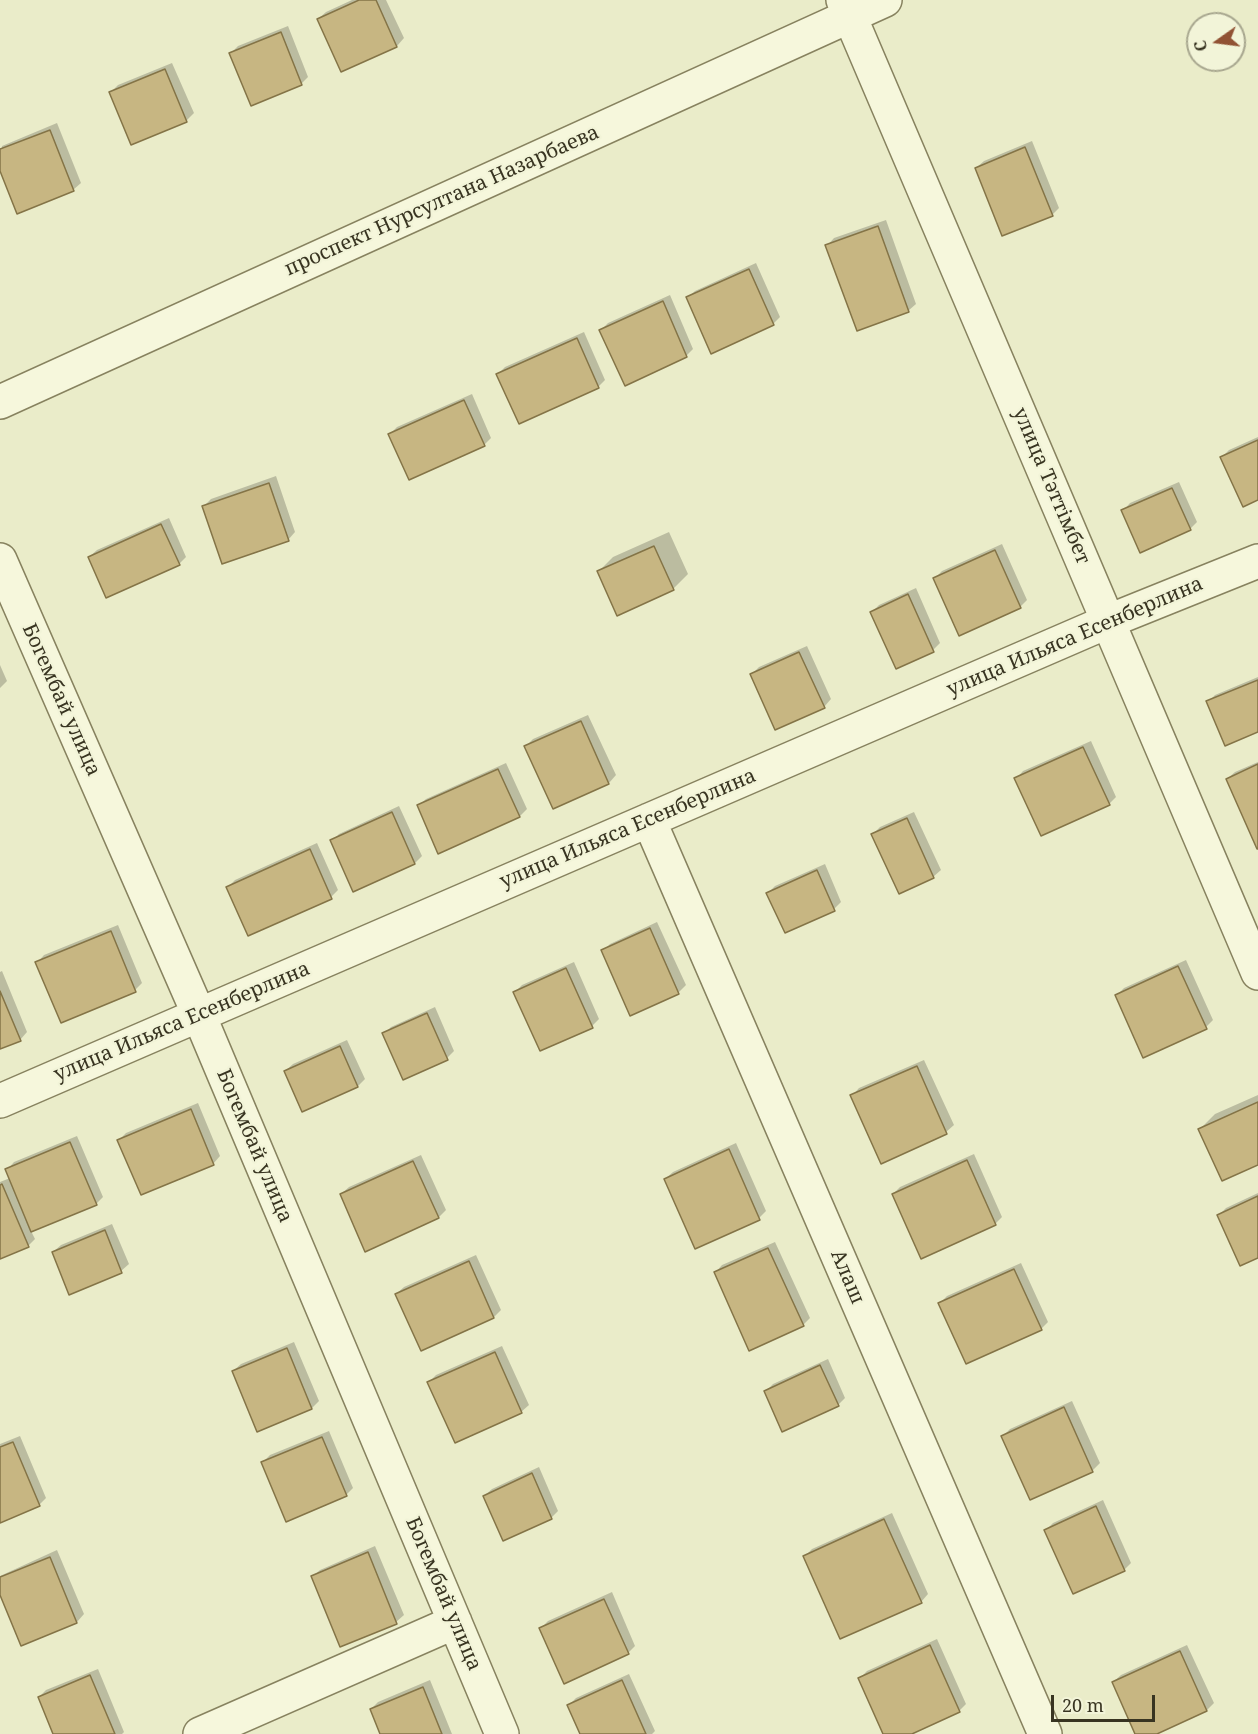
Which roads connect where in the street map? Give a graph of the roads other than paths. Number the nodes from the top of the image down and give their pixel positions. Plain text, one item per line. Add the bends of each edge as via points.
1 (885, 0) edge
2 (846, 8) edge
3 (0, 402) edge
4 (0, 560) edge
5 (1258, 561) edge
6 (1109, 621) junction
7 (649, 820) junction
8 (1258, 973) edge
9 (199, 1015) junction
10 (0, 1101) edge
11 (455, 1622) junction
12 (200, 1734) edge
13 (502, 1734) edge
14 (1045, 1734) edge

1 - 2 street, проспект Нурсултана Назарбаева
2 - 3 street, проспект Нурсултана Назарбаева
2 - 6 street, улица Тәттімбет
4 - 9 street, Богембай улица
5 - 6 street, улица Ильяса Есенберлина
6 - 7 street, улица Ильяса Есенберлина
6 - 8 street, улица Тәттімбет
7 - 9 street, улица Ильяса Есенберлина
7 - 14 street, Алаш
9 - 10 street, улица Ильяса Есенберлина
9 - 11 street, Богембай улица
11 - 12 street
11 - 13 street, Богембай улица

